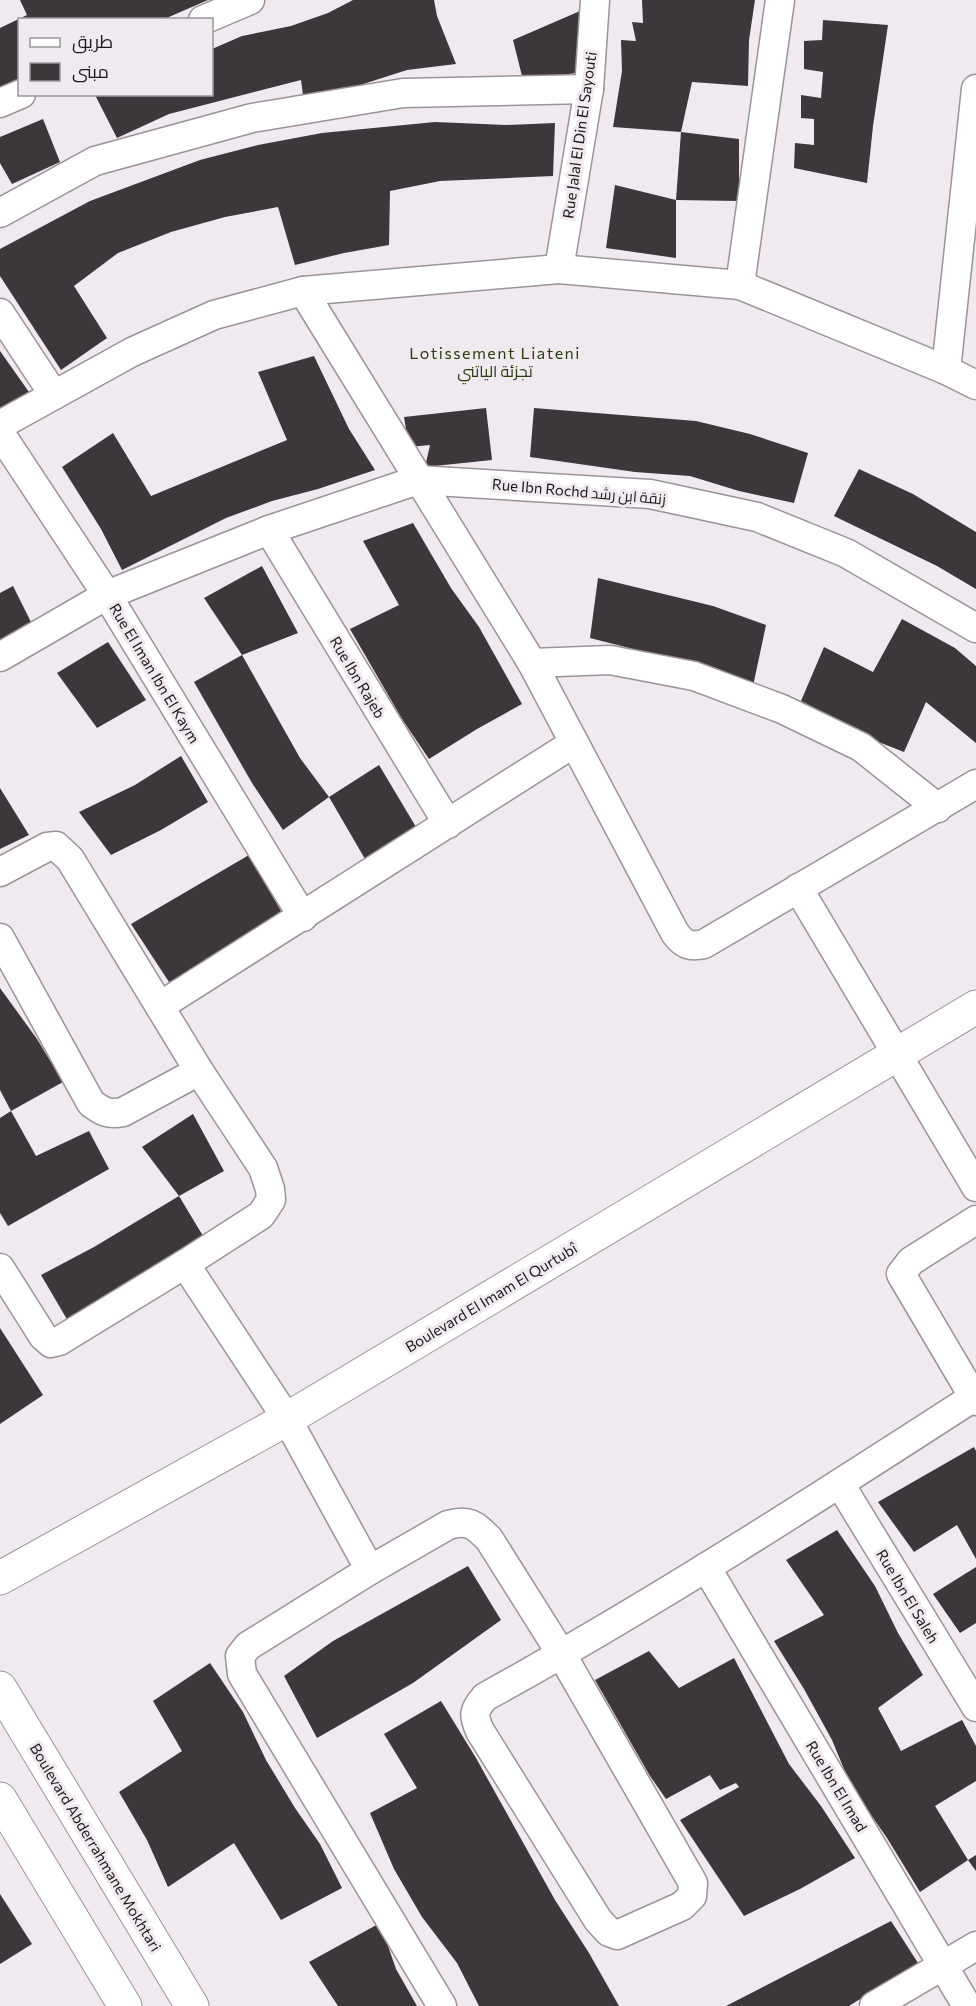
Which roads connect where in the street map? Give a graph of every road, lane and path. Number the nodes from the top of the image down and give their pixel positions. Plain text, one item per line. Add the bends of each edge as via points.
1 (250, 0) edge
2 (595, 0) edge
3 (780, 0) edge
4 (208, 18) edge
5 (589, 89) junction
6 (976, 89) edge
7 (18, 95) edge
8 (0, 103) edge
9 (973, 139) edge
10 (0, 213) edge
11 (559, 269) junction
12 (740, 285) junction
13 (303, 291) junction
14 (0, 313) edge
15 (946, 370) junction
16 (976, 385) edge
17 (54, 395) junction
18 (0, 425) edge
19 (0, 434) edge
20 (418, 480) junction
21 (269, 530) junction
22 (107, 594) junction
23 (976, 628) edge
24 (0, 657) edge
25 (532, 663) junction
26 (574, 743) junction
27 (976, 784) edge
28 (938, 808) junction
29 (448, 824) junction
30 (0, 872) edge
31 (798, 888) junction
32 (303, 917) junction
33 (0, 938) edge
34 (160, 1006) junction
35 (976, 1007) edge
36 (897, 1054) junction
37 (199, 1071) junction
38 (976, 1187) edge
39 (976, 1220) edge
40 (185, 1264) junction
41 (0, 1268) edge
42 (975, 1399) edge
43 (287, 1419) junction
44 (840, 1484) junction
45 (706, 1567) junction
46 (370, 1570) junction
47 (0, 1578) edge
48 (562, 1655) junction
49 (0, 1688) edge
50 (976, 1707) edge
51 (0, 1799) edge
52 (976, 1946) edge
53 (944, 1966) junction
54 (125, 2006) edge
55 (192, 2006) edge
56 (442, 2006) edge
57 (873, 2006) edge
58 (967, 2006) edge

1 - 4 street
2 - 5 street, Rue Jalal El Din El Sayouti
3 - 12 street
5 - 10 street via 403,93 252,118 95,161
5 - 11 street, Rue Jalal El Din El Sayouti
6 - 9 street
7 - 8 street
9 - 15 street
11 - 12 street
11 - 13 street
12 - 15 street
13 - 17 street via 214,315 132,352
13 - 20 street
14 - 17 street
15 - 16 street
17 - 18 street
19 - 22 street, Rue El Iman Ibn El Kaym
20 - 21 street, Rue Ibn Rochd زنقة ابن رشد
20 - 23 street, Rue Ibn Rochd زنقة ابن رشد via 650,494 757,517 846,553
20 - 25 street
21 - 22 street, Rue Ibn Rochd زنقة ابن رشد
21 - 29 street, Rue Ibn Rajeb
22 - 24 street, Rue Ibn Rochd زنقة ابن رشد
22 - 32 street, Rue El Iman Ibn El Kaym
25 - 26 street
25 - 28 street via 610,660 694,676 782,709 861,747
26 - 29 street
26 - 31 street via 682,942 691,947 704,944
27 - 28 street
28 - 31 street
29 - 32 street
30 - 34 street via 46,847 63,850
31 - 36 street
32 - 34 street
33 - 37 street via 91,1103 102,1111 123,1112
34 - 37 street
35 - 36 street, Boulevard El Imam El Qurtubî
36 - 38 street
36 - 43 street, Boulevard El Imam El Qurtubî
37 - 40 street via 263,1168 271,1200 261,1215
39 - 42 street via 911,1261 901,1274
40 - 41 street via 59,1341 51,1342 43,1336
40 - 43 street
42 - 44 street
43 - 46 street
43 - 47 street, Boulevard El Imam El Qurtubî
44 - 45 street
44 - 50 street, Rue Ibn El Saleh
45 - 48 street
45 - 53 street, Rue Ibn El Imad
46 - 48 street via 448,1525 461,1521 475,1525 489,1539
46 - 56 street via 248,1646 240,1656 242,1674
48 - 48 street via 485,1697 475,1708 475,1719 598,1920 617,1935 682,1906 692,1896 693,1883
49 - 55 street, Boulevard Abderrahmane Mokhtari
51 - 54 street
52 - 53 street
53 - 57 street
53 - 58 street, Rue Ibn El Imad

